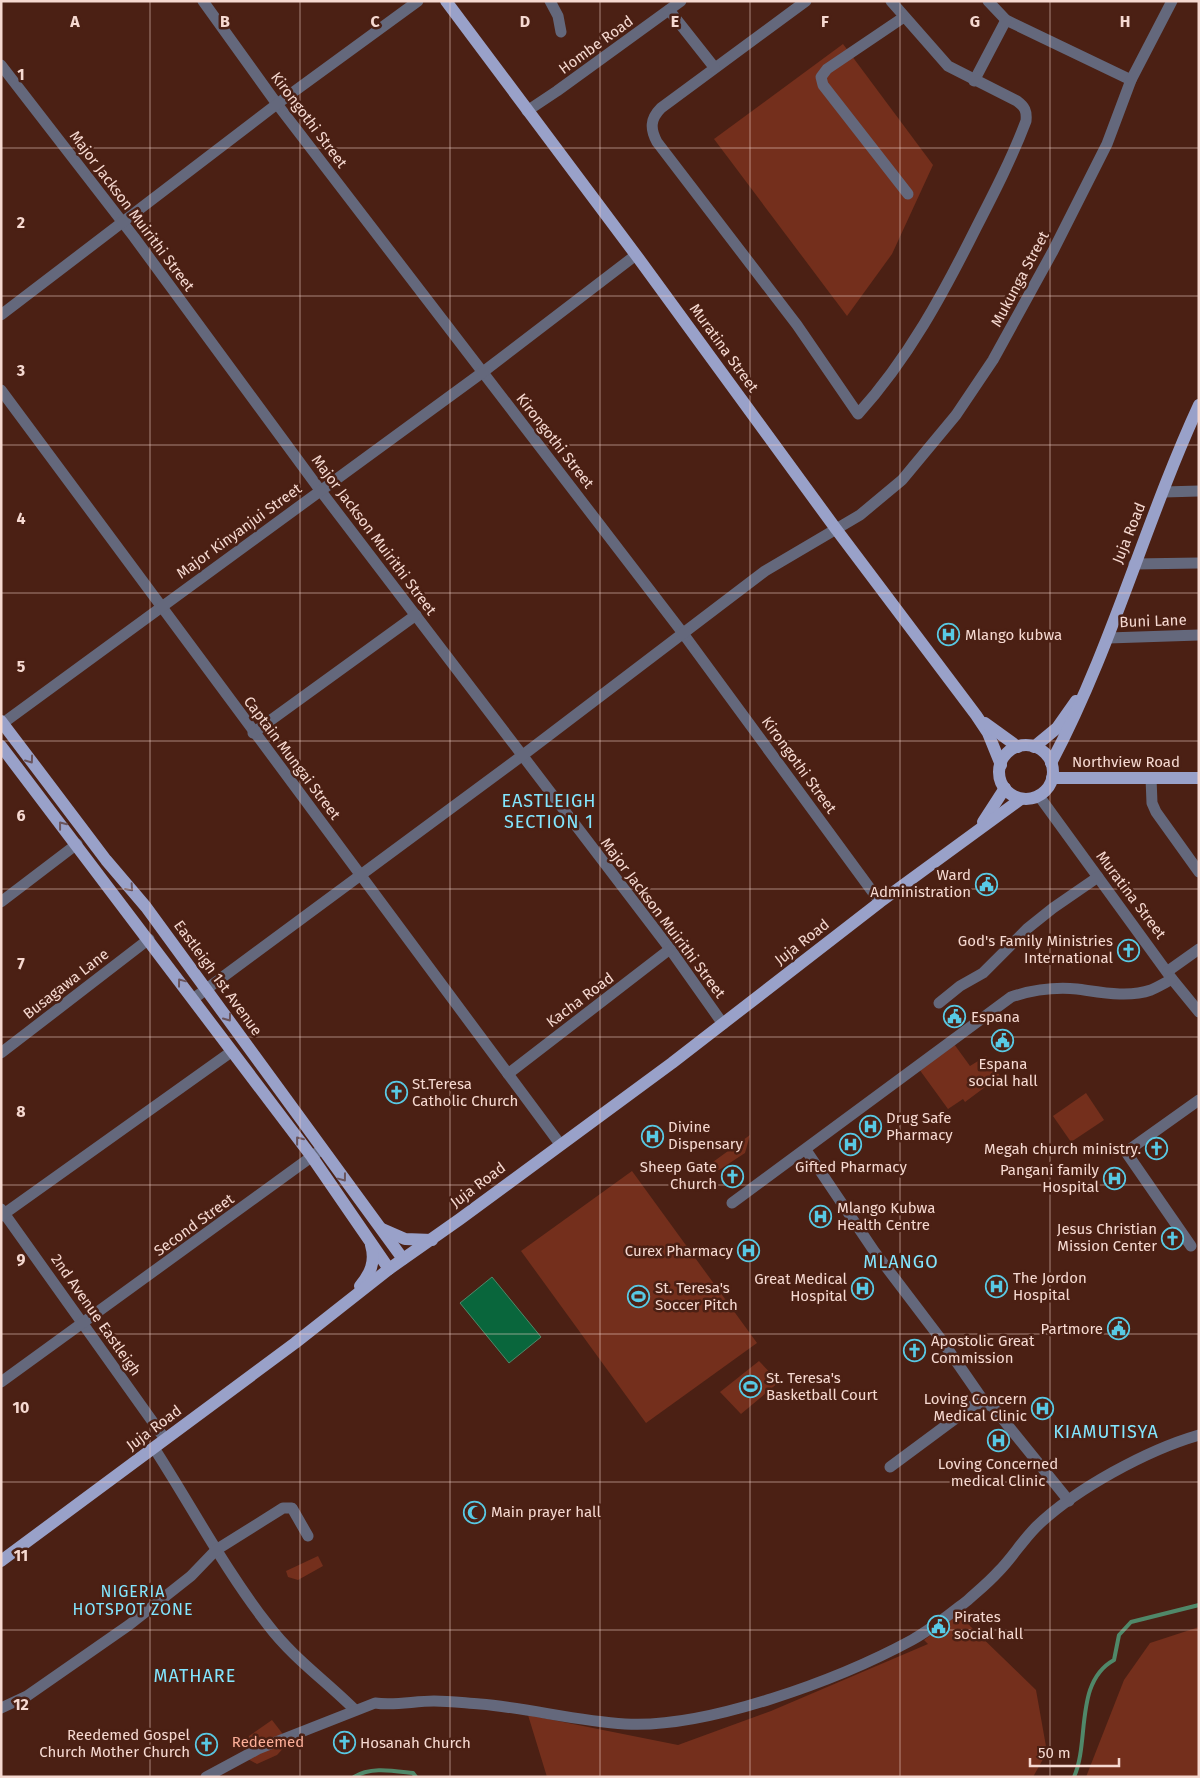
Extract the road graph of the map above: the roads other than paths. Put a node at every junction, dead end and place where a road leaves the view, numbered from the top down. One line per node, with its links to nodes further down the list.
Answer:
1 (203, 1): 18 (street, Kirongothi Street)
2 (418, 1): 18 (street)
3 (446, 1): 19 (main road, Muratina Street)
4 (681, 1): 10 (street, Hombe Road)
5 (806, 1): 15 (street)
6 (892, 1): 11 (street)
7 (988, 1): 12 (street)
8 (1172, 1): 17 (street, Mukunga Street)
9 (554, 3): 13 (street)
10 (669, 10): 15 (street); 19 (street, Hombe Road)
11 (904, 17): 16 (street); 20 (street)
12 (1006, 20): 16 (street); 17 (street)
13 (561, 32)
14 (1, 65): 21 (street, Major Jackson Muirithi Street)
15 (714, 67): 16 (street)
16 (974, 80)
17 (1131, 80): 31 (street, Mukunga Street)
18 (278, 104): 21 (street); 24 (street, Kirongothi Street)
19 (527, 111): 22 (main road, Muratina Street)
20 (908, 194)
21 (123, 222): 23 (street); 28 (street, Major Jackson Muirithi Street)
22 (636, 254): 24 (street, Major Kinyanjui Street); 31 (main road, Muratina Street)
23 (1, 315)
24 (483, 372): 28 (street, Major Kinyanjui Street); 36 (street, Kirongothi Street)
25 (1, 390): 34 (street, Captain Mungai Street)
26 (1199, 405): 27 (main road, Juja Road)
27 (1195, 420): 30 (main road, Juja Road)
28 (320, 490): 34 (street, Major Kinyanjui Street); 35 (street, Major Jackson Muirithi Street)
29 (1199, 491): 30 (street)
30 (1164, 492): 33 (main road, Juja Road)
31 (836, 529): 36 (street, Mukunga Street); 40 (main road, Muratina Street)
32 (1199, 563): 33 (street)
33 (1134, 564): 38 (main road, Juja Road)
34 (161, 608): 41 (street, Major Kinyanjui Street); 42 (street, Captain Mungai Street)
35 (416, 615): 42 (street); 46 (street, Major Jackson Muirithi Street)
36 (682, 632): 46 (street, Mukunga Street); 61 (street, Kirongothi Street)
37 (1199, 635): 38 (street, Buni Lane)
38 (1108, 638): 39 (main road, Juja Road)
39 (1093, 674): 44 (main road, Juja Road); 47 (main road, Juja Road)
40 (976, 714): 43 (main road, Muratina Street); 48 (main road, Muratina Street)
41 (2, 722): 66 (main road, Eastleigh 1st Avenue, one-way to 66)
42 (253, 733): 58 (street, Captain Mungai Street)
43 (1018, 747): 44 (main road); 48 (main road)
44 (1034, 747): 47 (main road)
45 (2, 750): 56 (main road, Eastleigh 1st Avenue, one-way to 45)
46 (523, 755): 58 (street, Mukunga Street); 63 (street, Major Jackson Muirithi Street)
47 (1051, 763): 49 (main road)
48 (1001, 765): 52 (main road)
49 (1052, 778): 50 (main road, Northview Road); 53 (main road)
50 (1152, 778): 51 (main road, Northview Road); 57 (street)
51 (1199, 778)
52 (1005, 788): 54 (main road); 55 (main road, Juja Road)
53 (1039, 796): 54 (main road); 59 (street, Muratina Street)
54 (1021, 799): 55 (main road, Juja Road)
55 (974, 833): 61 (main road, Juja Road)
56 (77, 844): 60 (street); 62 (main road, Eastleigh 1st Avenue)
57 (1199, 872)
58 (360, 874): 66 (street, Mukunga Street); 73 (street, Captain Mungai Street)
59 (1098, 877): 65 (street, Muratina Street); 68 (street)
60 (1, 902)
61 (880, 902): 70 (main road, Juja Road)
62 (149, 939): 67 (main road, Eastleigh 1st Avenue, one-way to 62); 72 (street, Busagawa Lane)
63 (670, 949): 70 (street, Major Jackson Muirithi Street); 73 (street, Kacha Road)
64 (1199, 949): 65 (street)
65 (1170, 975): 69 (street, Muratina Street); 76 (street)
66 (207, 989): 67 (street, Mukunga Street); 77 (main road, Eastleigh 1st Avenue, one-way to 77)
67 (193, 999): 71 (main road, Eastleigh 1st Avenue)
68 (939, 1003)
69 (1199, 1012)
70 (723, 1024): 75 (main road, Juja Road)
71 (231, 1052): 77 (main road, Eastleigh 1st Avenue, one-way to 71); 79 (street)
72 (1, 1053)
73 (508, 1074): 75 (street, Captain Mungai Street)
74 (1199, 1100): 83 (street)
75 (560, 1144): 82 (main road, Juja Road)
76 (806, 1150): 78 (street); 89 (street)
77 (317, 1153): 80 (main road, Eastleigh 1st Avenue, one-way to 80); 81 (main road, Eastleigh 1st Avenue); 87 (street, Second Street)
78 (732, 1203)
79 (2, 1213): 87 (street, 2nd Avenue Eastleigh)
80 (380, 1228): 82 (main road); 84 (main road, Eastleigh 1st Avenue)
81 (368, 1237): 85 (main road, Eastleigh 1st Avenue); 86 (main road)
82 (432, 1240): 84 (main road, Juja Road)
83 (1191, 1246)
84 (403, 1259): 85 (main road, Juja Road)
85 (389, 1269): 86 (main road, Juja Road)
86 (348, 1300): 91 (main road, Juja Road)
87 (84, 1323): 88 (street, Second Street); 91 (street, 2nd Avenue Eastleigh)
88 (1, 1382)
89 (985, 1403): 93 (street); 94 (street)
90 (1199, 1435): 94 (street)
91 (165, 1439): 92 (main road, Juja Road)
92 (154, 1448): 96 (street); 97 (main road, Juja Road)
93 (890, 1467)
94 (1070, 1501): 99 (street)
95 (308, 1536): 96 (street)
96 (216, 1550): 98 (street); 99 (street)
97 (1, 1561)
98 (1, 1708)
99 (355, 1710): 100 (street)
100 (206, 1777)

